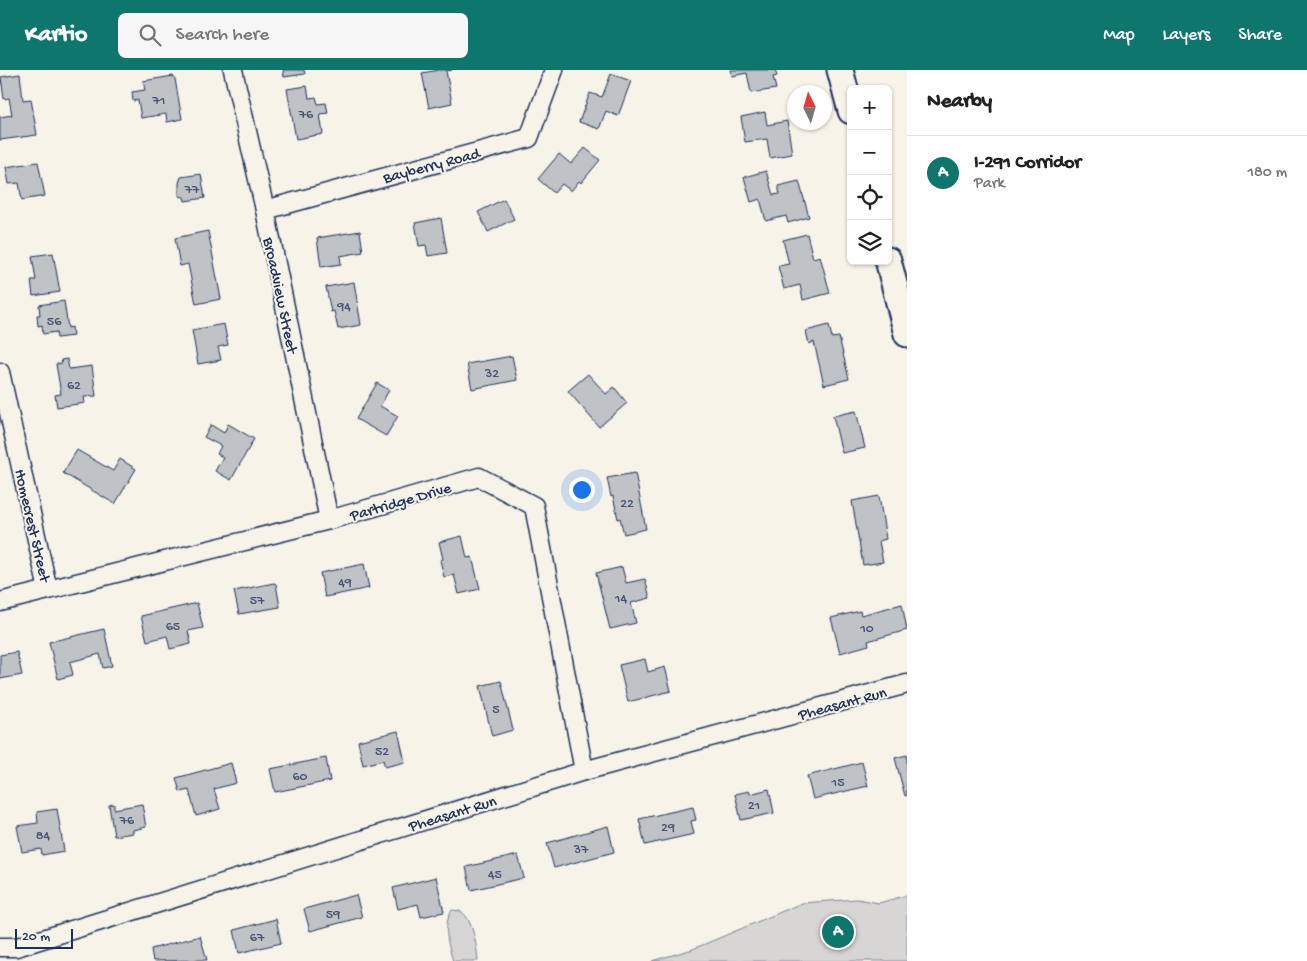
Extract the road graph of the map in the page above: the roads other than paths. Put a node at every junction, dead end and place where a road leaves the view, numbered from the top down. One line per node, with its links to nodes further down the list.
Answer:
1 (233, 70): 5 (street, Broadview Street)
2 (554, 70): 5 (street, Bayberry Road)
3 (845, 71): 4 (main road)
4 (847, 85)
5 (265, 210): 9 (street, Broadview Street)
6 (889, 265): 7 (main road)
7 (907, 334)
8 (0, 372): 10 (street, Homecrest Street)
9 (329, 520): 10 (street, Partridge Drive); 13 (street, Partridge Drive)
10 (48, 590): 11 (street, Partridge Drive)
11 (0, 602)
12 (907, 684): 13 (street, Pheasant Run)
13 (584, 771): 14 (street, Pheasant Run)
14 (0, 947)

